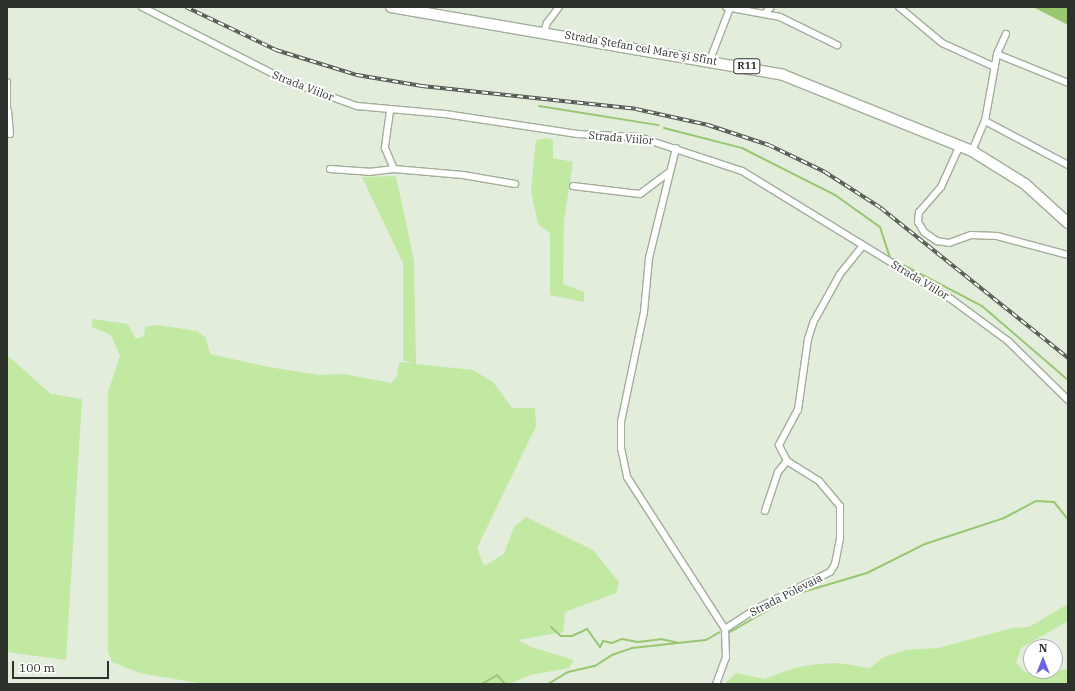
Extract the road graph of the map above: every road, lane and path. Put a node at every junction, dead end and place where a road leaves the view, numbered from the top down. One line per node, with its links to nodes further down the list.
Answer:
1 (142, 7): 17 (street, Strada Viilor)
2 (391, 7): 8 (main road, Strada Ştefan cel Mare şi Sfînt / R11)
3 (559, 7): 8 (street)
4 (772, 7): 7 (street)
5 (899, 7): 13 (street)
6 (728, 8): 7 (street); 12 (street)
7 (765, 13): 10 (street)
8 (544, 32): 12 (main road, Strada Ştefan cel Mare şi Sfînt / R11)
9 (1006, 34): 11 (street)
10 (837, 45)
11 (997, 54): 13 (street); 15 (street)
12 (710, 60): 20 (main road, Strada Ştefan cel Mare şi Sfînt / R11)
13 (995, 67): 18 (street)
14 (7, 82): 16 (street)
15 (1068, 83)
16 (8, 110): 19 (street)
17 (390, 111): 21 (street, Strada Viilor); 25 (street)
18 (985, 121): 22 (street); 23 (street)
19 (10, 134)
20 (960, 145): 22 (main road, Strada Ştefan cel Mare şi Sfînt / R11); 31 (street)
21 (676, 148): 26 (street); 30 (street, Strada Viilor)
22 (972, 151): 29 (main road, Strada Ştefan cel Mare şi Sfînt / R11)
23 (1068, 165)
24 (330, 169): 25 (street)
25 (394, 169): 27 (street)
26 (668, 173): 28 (street); 35 (street)
27 (515, 184)
28 (573, 186)
29 (1068, 223)
30 (862, 247): 32 (street, Strada Viilor); 33 (street)
31 (1068, 256)
32 (1068, 400)
33 (787, 461): 34 (street); 35 (street, Strada Polevaia)
34 (765, 511)
35 (725, 629): 36 (street)
36 (716, 684)

